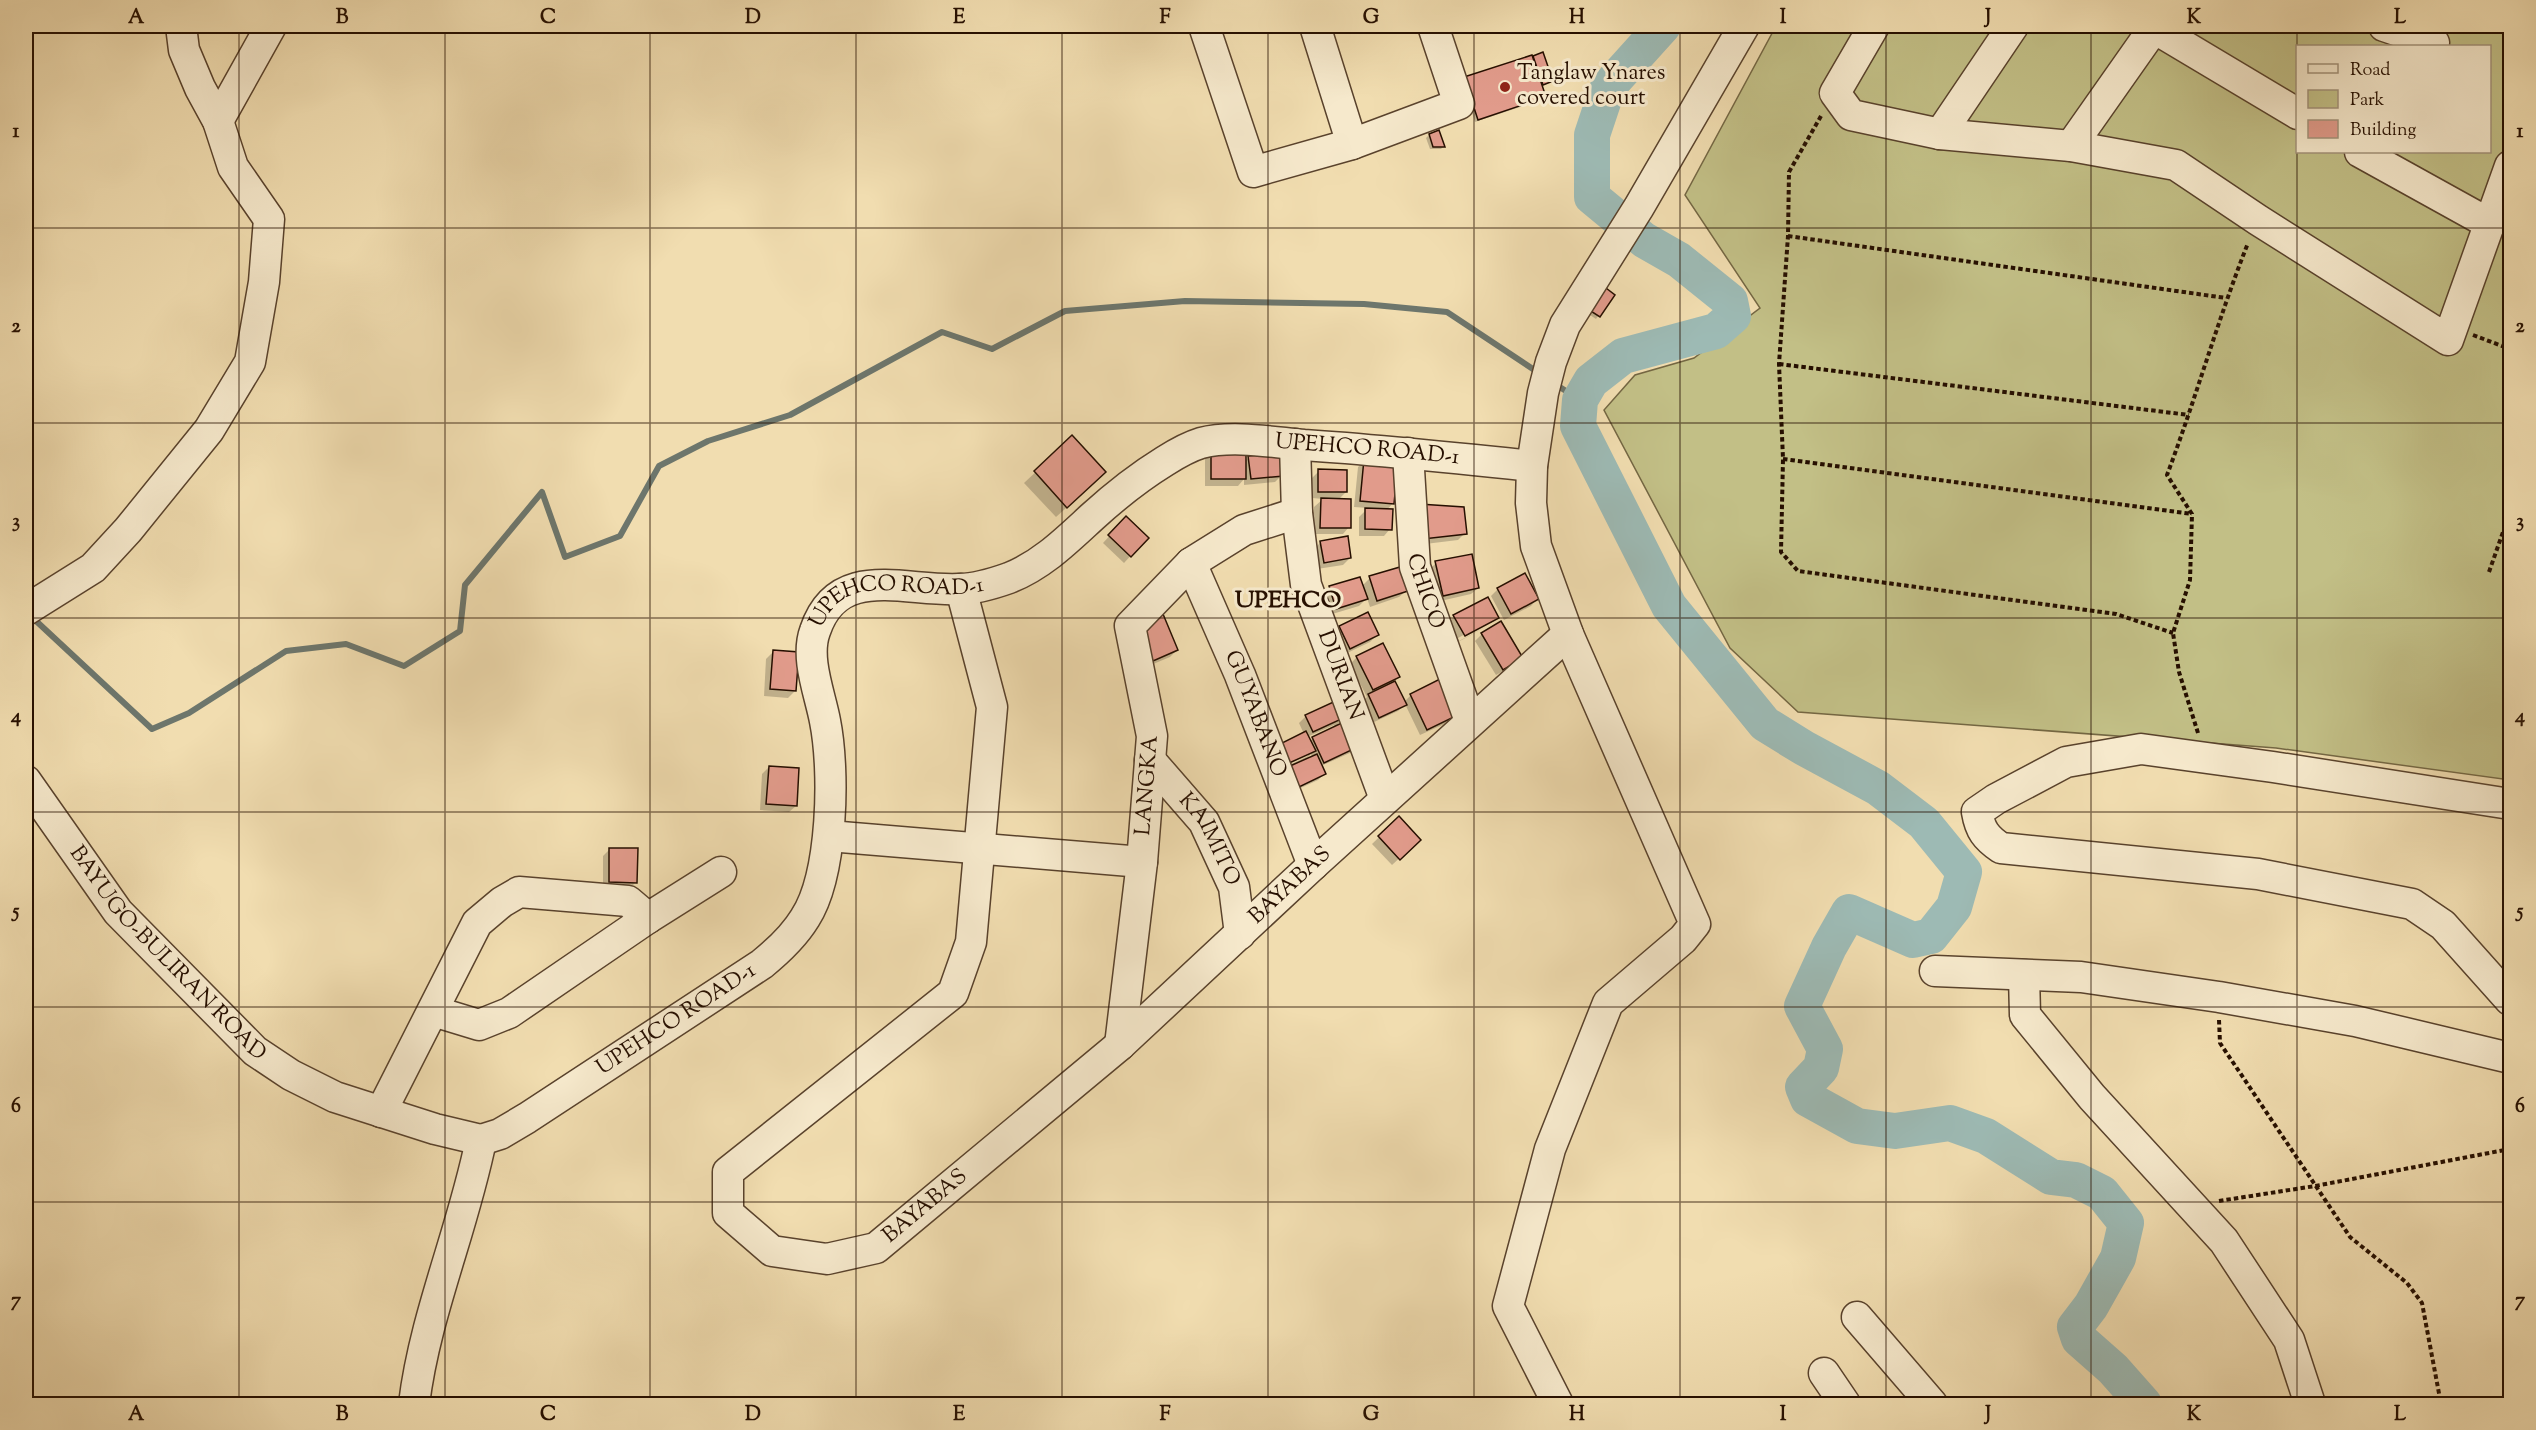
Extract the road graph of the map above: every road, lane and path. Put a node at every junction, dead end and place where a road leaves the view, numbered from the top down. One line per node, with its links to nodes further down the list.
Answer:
1 (182, 26): 13 (street)
2 (271, 26): 13 (street)
3 (1204, 26): 15 (street)
4 (1315, 26): 15 (street)
5 (1433, 26): 15 (street)
6 (1744, 26): 31 (street)
7 (1874, 26): 11 (street)
8 (2013, 26): 14 (street)
9 (2384, 26): 10 (street)
10 (2435, 38)
11 (1835, 93): 14 (street); 22 (path)
12 (2296, 113): 16 (street)
13 (218, 121): 38 (street)
14 (1941, 134): 16 (street)
15 (1352, 144)
16 (2071, 146): 20 (street)
17 (2364, 153): 18 (street)
18 (2396, 161): 21 (street)
19 (2511, 166): 21 (street)
20 (2258, 220): 23 (path); 24 (street)
21 (2490, 224): 24 (street)
22 (1788, 236): 23 (path); 26 (path)
23 (2226, 298): 27 (path)
24 (2453, 328): 25 (path)
25 (2511, 349)
26 (1779, 364): 27 (path); 30 (path)
27 (2189, 416): 34 (path)
28 (1295, 444): 29 (street, UPEHCO ROAD-1); 33 (street, DURIAN); 37 (street, UPEHCO ROAD-1)
29 (1408, 453): 31 (street, UPEHCO ROAD-1); 41 (street, CHICO)
30 (1783, 459): 34 (path); 39 (path)
31 (1532, 466): 40 (street)
32 (2511, 512): 36 (path)
33 (1296, 513): 35 (street, LANGKA); 45 (street, DURIAN)
34 (2192, 514): 39 (path)
35 (1191, 563): 43 (street, LANGKA); 50 (street, GUYABANO)
36 (2489, 573)
37 (961, 589): 47 (street, UPEHCO ROAD-1); 48 (street, BAYABAS)
38 (26, 610)
39 (2173, 633): 42 (path)
40 (1568, 634): 41 (street, BAYABAS); 69 (street)
41 (1470, 721): 45 (street, BAYABAS)
42 (2206, 758): 46 (street); 57 (street)
43 (1150, 760): 49 (street, LANGKA); 53 (street, KAIMITO)
44 (26, 781): 61 (street, BAYUGO-BULIRAN ROAD)
45 (1385, 799): 50 (street, BAYABAS)
46 (2511, 804)
47 (829, 836): 48 (street); 62 (street, UPEHCO ROAD-1)
48 (979, 848): 49 (street); 59 (street, BAYABAS)
49 (1142, 862): 59 (street, LANGKA)
50 (1313, 865): 53 (street, BAYABAS)
51 (721, 872): 52 (street)
52 (648, 918): 58 (street); 58 (street)
53 (1240, 934): 59 (street, BAYABAS)
54 (1935, 971): 55 (street)
55 (2024, 975): 56 (street); 65 (street)
56 (2219, 998): 60 (street); 64 (path)
57 (2511, 1000)
58 (432, 1011): 61 (street)
59 (1120, 1045)
60 (2511, 1058)
61 (381, 1112): 62 (street)
62 (481, 1140): 68 (street)
63 (2511, 1149): 64 (path)
64 (2315, 1186): 65 (path); 73 (path)
65 (2191, 1205): 72 (street)
66 (1857, 1317): 71 (street)
67 (1824, 1373): 70 (street)
68 (414, 1404)
69 (1558, 1404)
70 (1845, 1404)
71 (1932, 1404)
72 (2310, 1404)
73 (2441, 1404)

